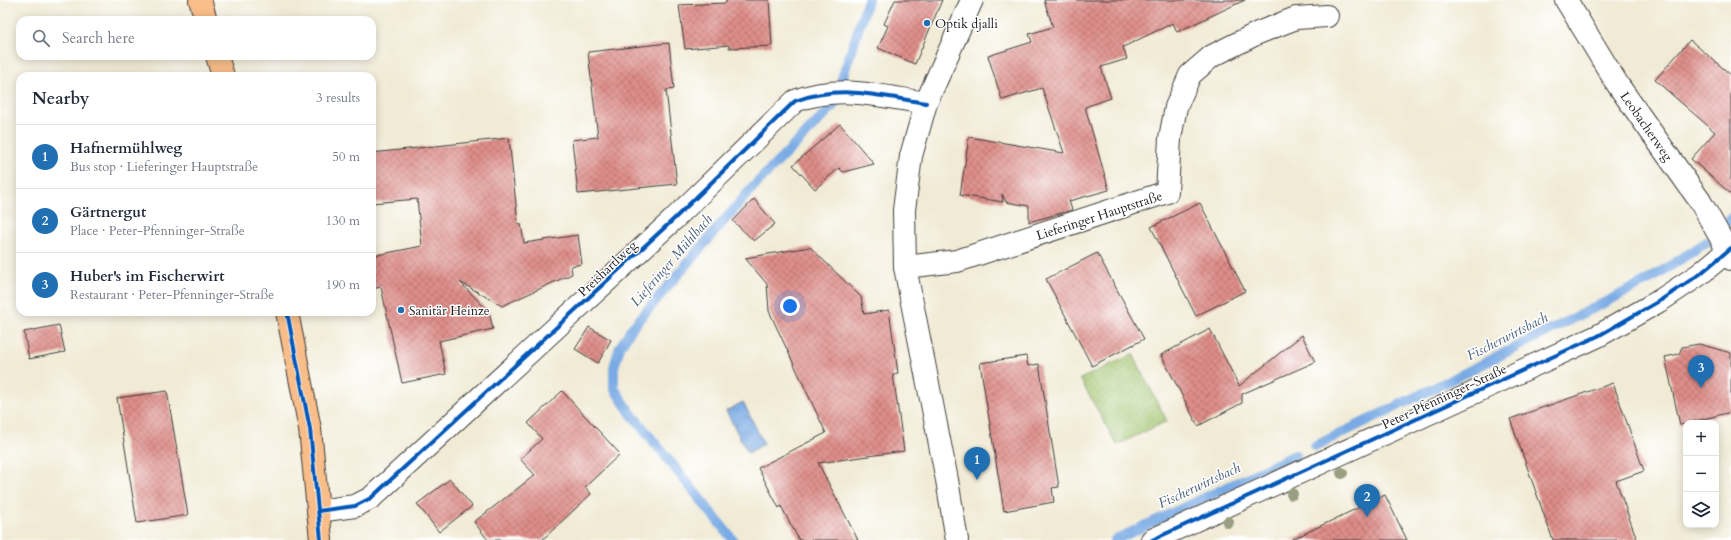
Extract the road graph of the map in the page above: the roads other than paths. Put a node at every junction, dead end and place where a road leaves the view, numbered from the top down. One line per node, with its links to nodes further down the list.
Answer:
1 (200, 0): 4 (main road)
2 (972, 0): 8 (street)
3 (1566, 0): 9 (street, Leobacherweg)
4 (205, 16)
5 (1327, 16): 10 (street, Lieferinger Hauptstraße)
6 (218, 60): 7 (main road)
7 (221, 72)
8 (926, 103): 10 (street); 12 (street, Preishartlweg)
9 (1730, 253): 15 (street, Peter-Pfenninger-Straße)
10 (905, 267): 14 (street)
11 (288, 316): 12 (main road)
12 (318, 512): 13 (main road)
13 (321, 540)
14 (957, 540)
15 (1152, 540)

